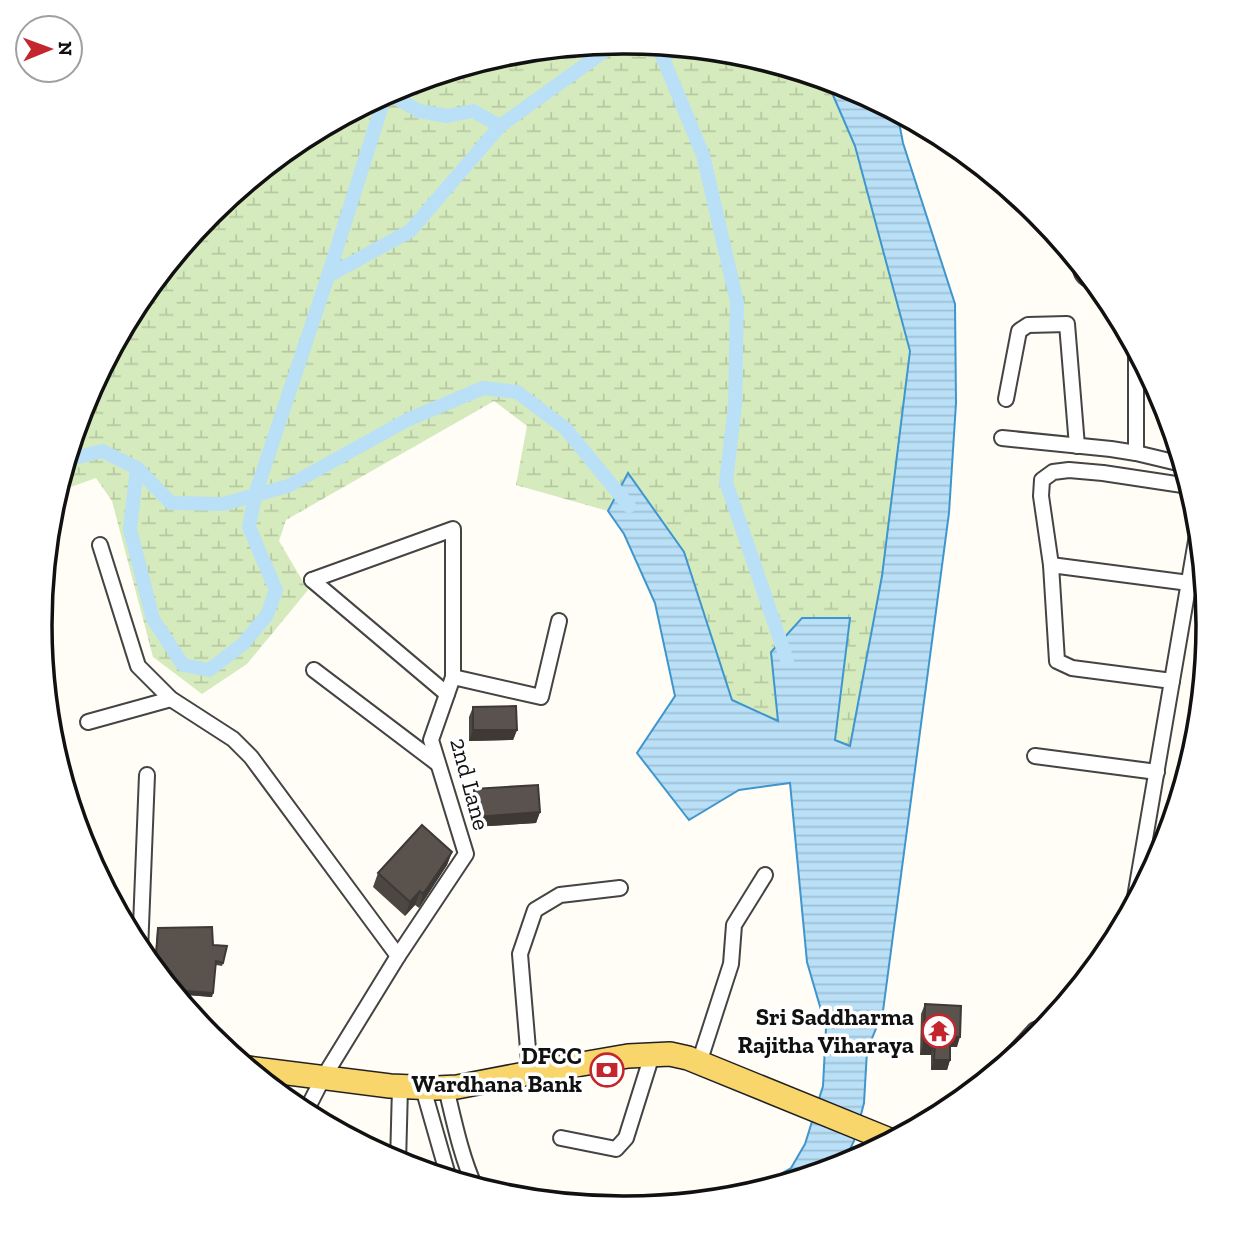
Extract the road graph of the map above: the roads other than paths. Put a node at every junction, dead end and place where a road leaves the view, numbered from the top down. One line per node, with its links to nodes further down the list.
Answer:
1 (1136, 370): 5 (street)
2 (1006, 399): 4 (street)
3 (1002, 438): 4 (street)
4 (1077, 446): 5 (street)
5 (1136, 453): 6 (street)
6 (1171, 461)
7 (1178, 484): 10 (street)
8 (100, 545): 17 (street)
9 (1192, 564): 11 (street)
10 (1051, 565): 11 (street); 15 (street)
11 (1189, 583): 15 (street)
12 (559, 621): 14 (street)
13 (314, 670): 20 (street)
14 (453, 677): 16 (street, 2nd Lane); 16 (street, 2nd Lane)
15 (1172, 681): 21 (street)
16 (447, 694): 20 (street, 2nd Lane)
17 (171, 699): 18 (street); 27 (street)
18 (88, 722)
19 (1035, 756): 21 (street)
20 (439, 764): 27 (street, 2nd Lane)
21 (1157, 772): 23 (street)
22 (148, 775): 26 (street)
23 (1139, 873)
24 (765, 875): 29 (street)
25 (620, 888): 31 (street)
26 (141, 930)
27 (398, 956): 32 (street, 2nd Lane)
28 (652, 1055): 29 (main road); 31 (main road); 38 (street)
29 (699, 1063): 37 (main road)
30 (267, 1070): 32 (main road)
31 (530, 1073): 34 (main road)
32 (323, 1078): 33 (main road); 36 (street, 2nd Lane)
33 (400, 1087): 35 (main road); 39 (street)
34 (446, 1087): 35 (main road); 41 (street)
35 (423, 1088): 40 (street)
36 (310, 1103)
37 (880, 1136)
38 (561, 1138)
39 (398, 1150)
40 (446, 1168)
41 (471, 1176)

